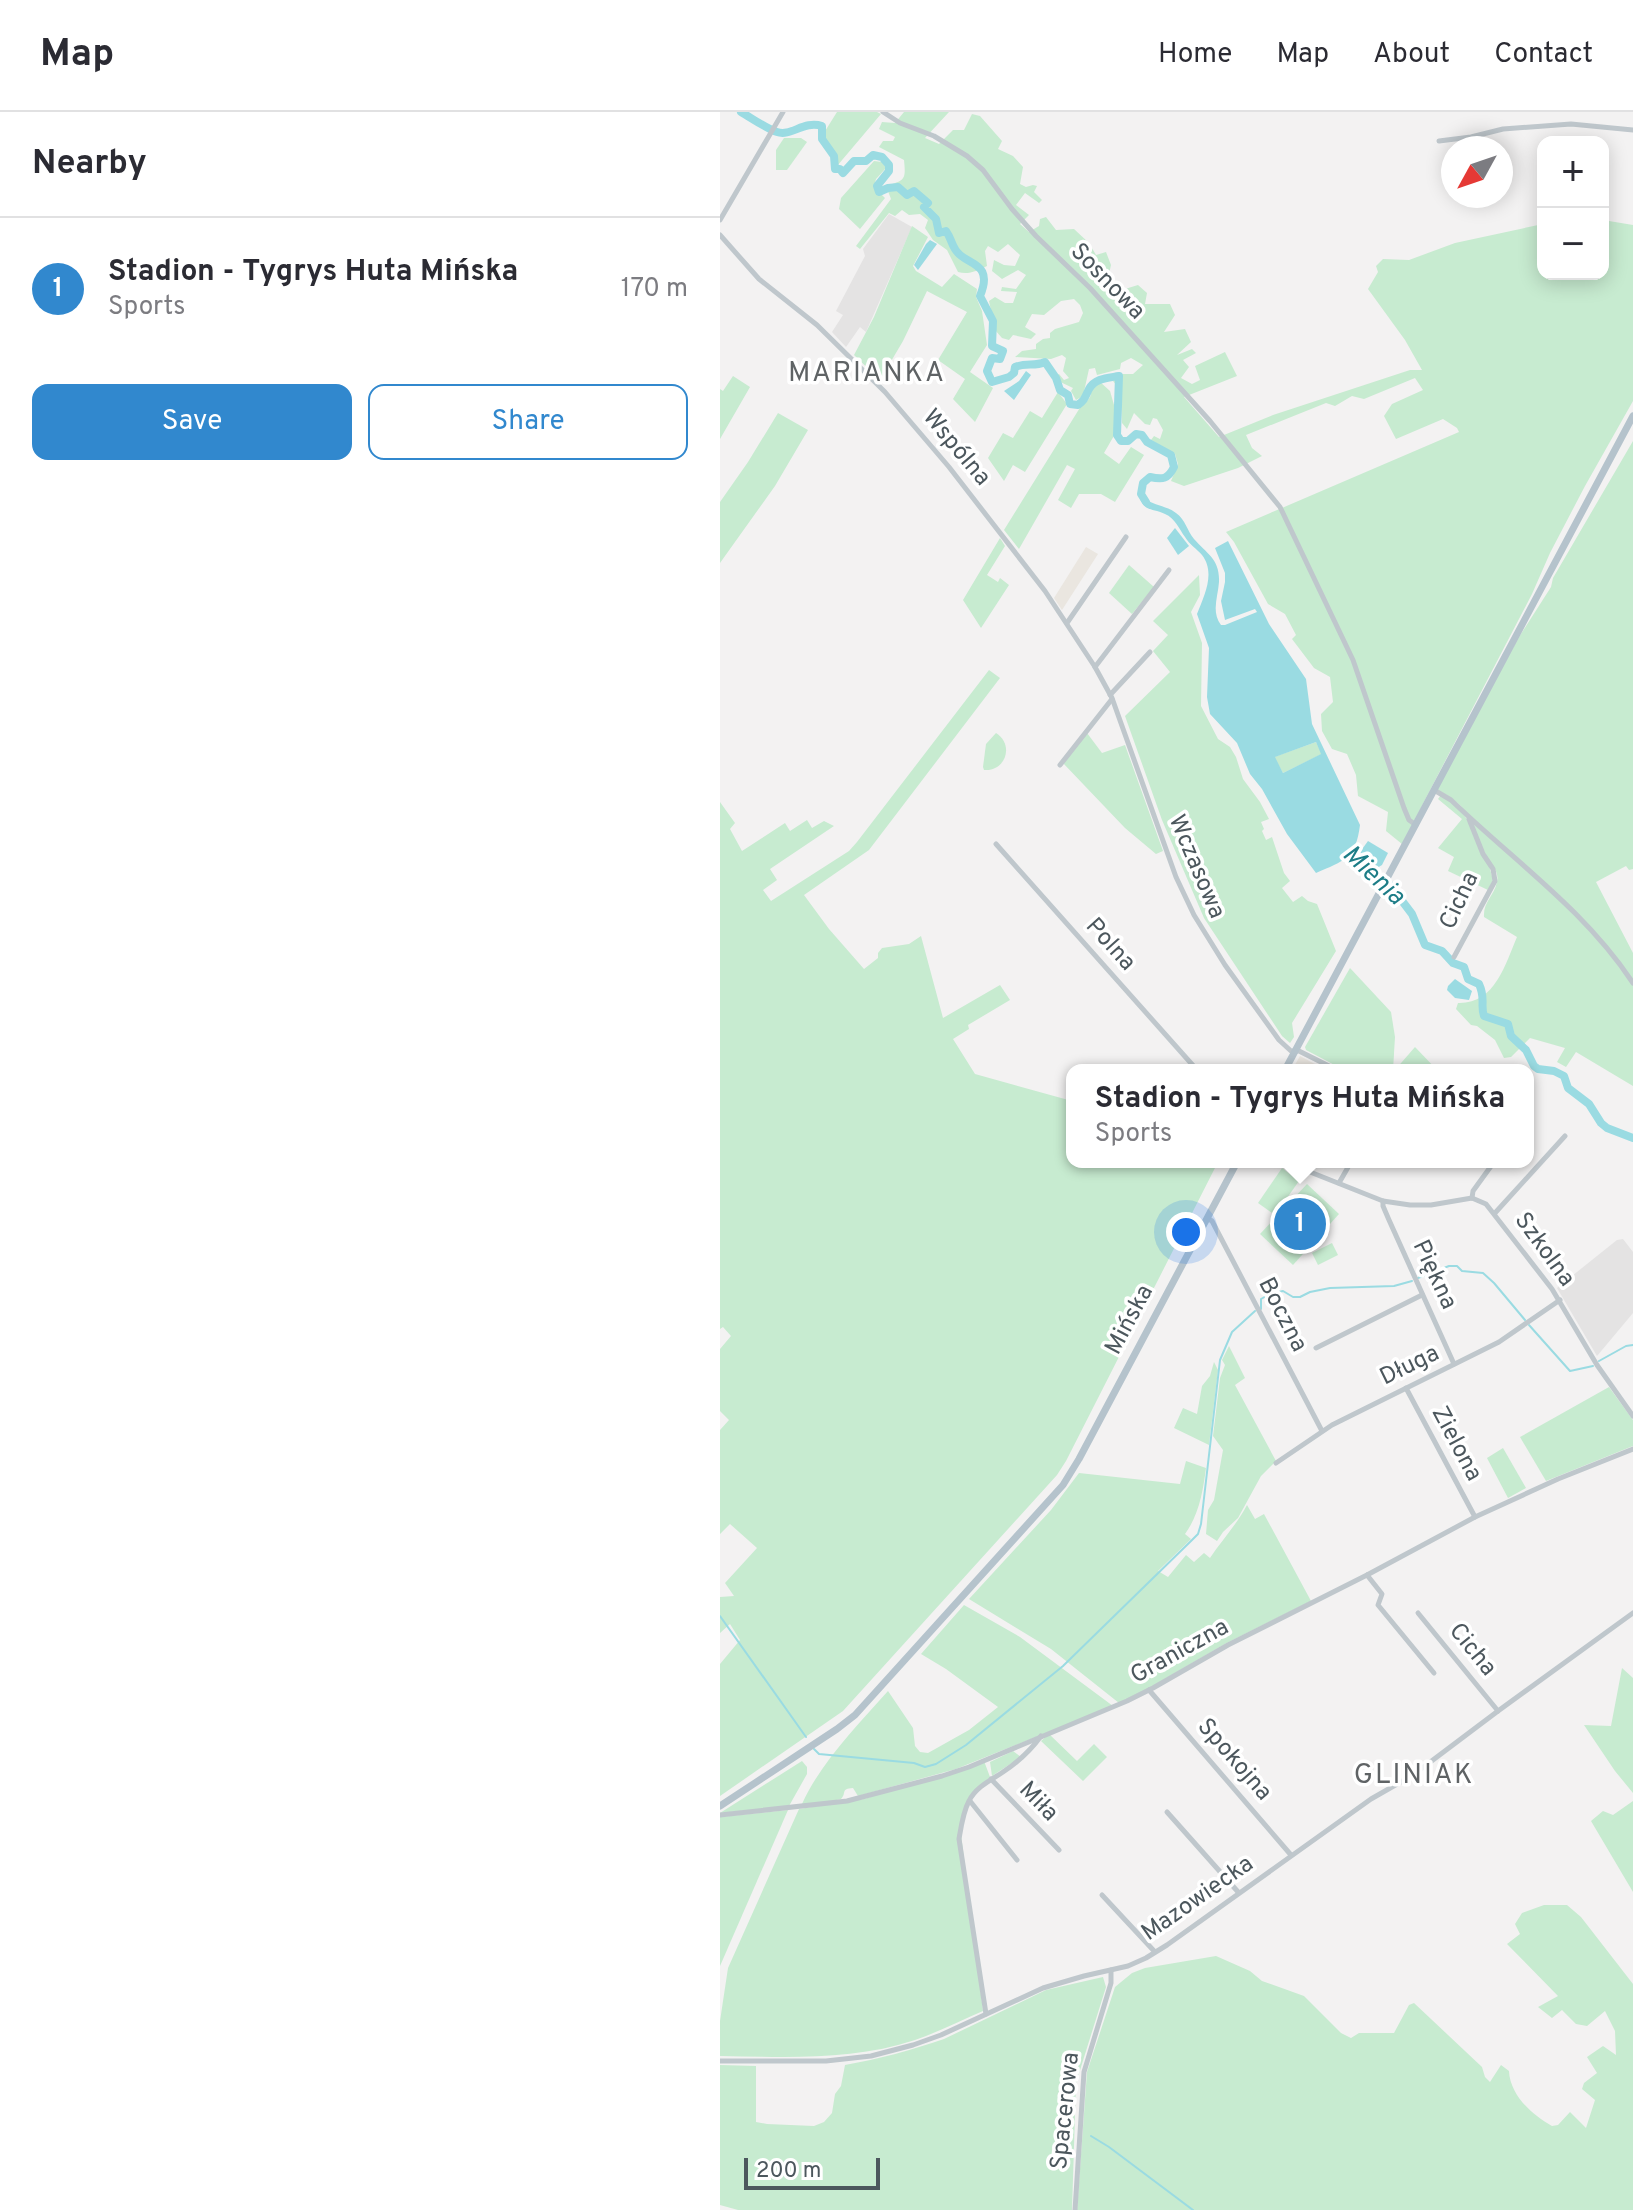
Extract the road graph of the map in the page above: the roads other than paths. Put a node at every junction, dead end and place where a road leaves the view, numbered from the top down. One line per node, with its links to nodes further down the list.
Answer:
1 (783, 112): 5 (street)
2 (883, 112): 18 (street, Sosnowa)
3 (1633, 130): 4 (street)
4 (1439, 141)
5 (720, 220)
6 (720, 235): 10 (street, Wspólna)
7 (1633, 416): 16 (main road)
8 (1126, 537): 10 (street)
9 (1169, 570): 12 (street)
10 (1067, 623): 12 (street, Wspólna)
11 (1150, 652): 13 (street)
12 (1095, 667): 13 (street, Wspólna)
13 (1111, 697): 14 (street, Wspólna); 15 (street)
14 (1121, 719): 22 (street, Wczasowa)
15 (1060, 765)
16 (1434, 790): 17 (street); 18 (main road)
17 (1469, 817): 20 (street, Cicha); 21 (street)
18 (1416, 825): 22 (main road)
19 (996, 844): 23 (street, Polna)
20 (1454, 957)
21 (1633, 983)
22 (1295, 1051): 24 (main road); 25 (street)
23 (1192, 1064)
24 (1288, 1064)
25 (1325, 1064)
26 (1565, 1136): 34 (street)
27 (1234, 1168): 35 (main road, Mińska)
28 (1300, 1168): 31 (street)
29 (1348, 1168): 31 (street)
30 (1490, 1168): 32 (street)
31 (1339, 1183): 33 (street)
32 (1472, 1198): 33 (street); 34 (street, Szkolna)
33 (1383, 1201): 36 (street, Piękna)
34 (1495, 1213): 37 (street, Szkolna)
35 (1207, 1218): 42 (street, Boczna); 55 (main road, Mińska)
36 (1422, 1295): 38 (street); 39 (street, Piękna)
37 (1560, 1300): 39 (street, Długa); 41 (street, Szkolna)
38 (1316, 1348)
39 (1454, 1364): 40 (street, Długa)
40 (1406, 1388): 42 (street, Długa); 45 (street, Zielona)
41 (1633, 1416)
42 (1322, 1431): 44 (street, Długa)
43 (1633, 1449): 45 (street, Graniczna)
44 (1276, 1463)
45 (1475, 1517): 46 (street, Graniczna)
46 (1367, 1575): 49 (street); 50 (street, Graniczna)
47 (1418, 1613): 51 (street, Cicha)
48 (1633, 1613): 51 (street, Mazowiecka)
49 (1434, 1673)
50 (1149, 1690): 52 (street, Graniczna); 59 (street, Spokojna)
51 (1498, 1711): 59 (street, Mazowiecka)
52 (1041, 1735): 53 (street); 57 (street, Graniczna)
53 (991, 1779): 54 (street); 58 (street, Miła)
54 (969, 1800): 60 (street); 65 (street)
55 (720, 1806)
56 (1167, 1812): 61 (street)
57 (720, 1815)
58 (1059, 1850)
59 (1291, 1855): 61 (street, Mazowiecka)
60 (1017, 1860)
61 (1239, 1893): 63 (street, Mazowiecka)
62 (1102, 1895): 63 (street)
63 (1155, 1952): 64 (street, Mazowiecka)
64 (1111, 1970): 65 (street, Mazowiecka); 67 (street, Spacerowa)
65 (986, 2014): 66 (street, Mazowiecka)
66 (720, 2061)
67 (1075, 2210)

